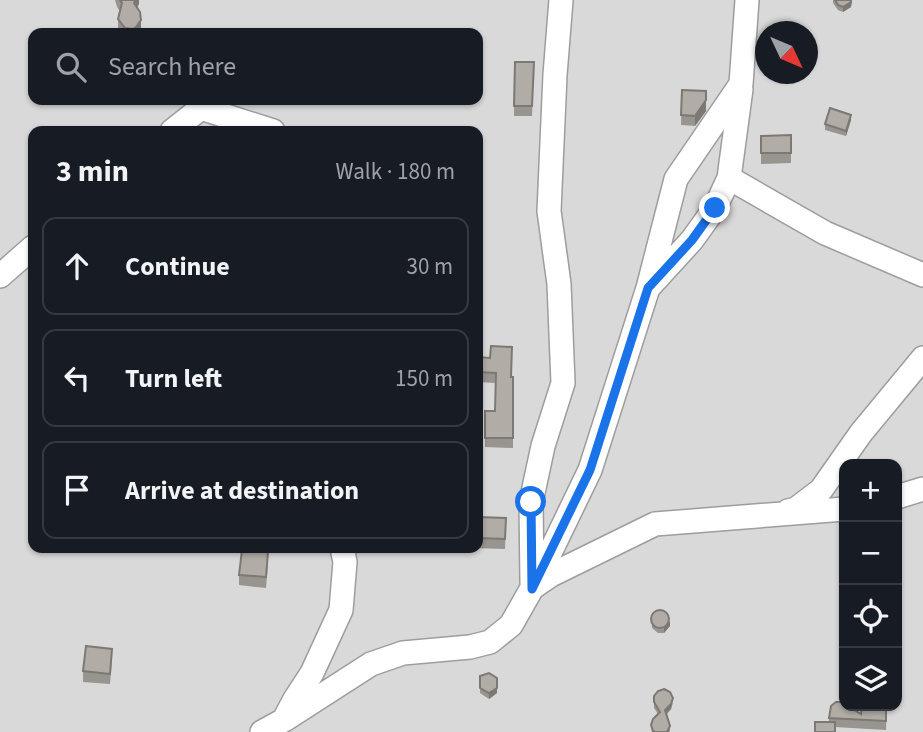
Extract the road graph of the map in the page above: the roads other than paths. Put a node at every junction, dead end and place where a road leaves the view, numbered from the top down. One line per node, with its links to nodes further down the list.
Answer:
1 (561, 0): 17 (street)
2 (747, 0): 3 (street)
3 (741, 84): 6 (street); 10 (street)
4 (178, 126): 5 (street)
5 (257, 126)
6 (729, 178): 8 (street); 10 (street)
7 (28, 251): 9 (street)
8 (923, 275)
9 (0, 276)
10 (648, 288): 17 (street)
11 (923, 358): 15 (street)
12 (923, 489): 13 (street)
13 (902, 495)
14 (839, 509): 15 (street)
15 (755, 517): 17 (street)
16 (343, 553): 18 (street)
17 (532, 589): 18 (street)
18 (284, 720): 19 (street)
19 (262, 732)

